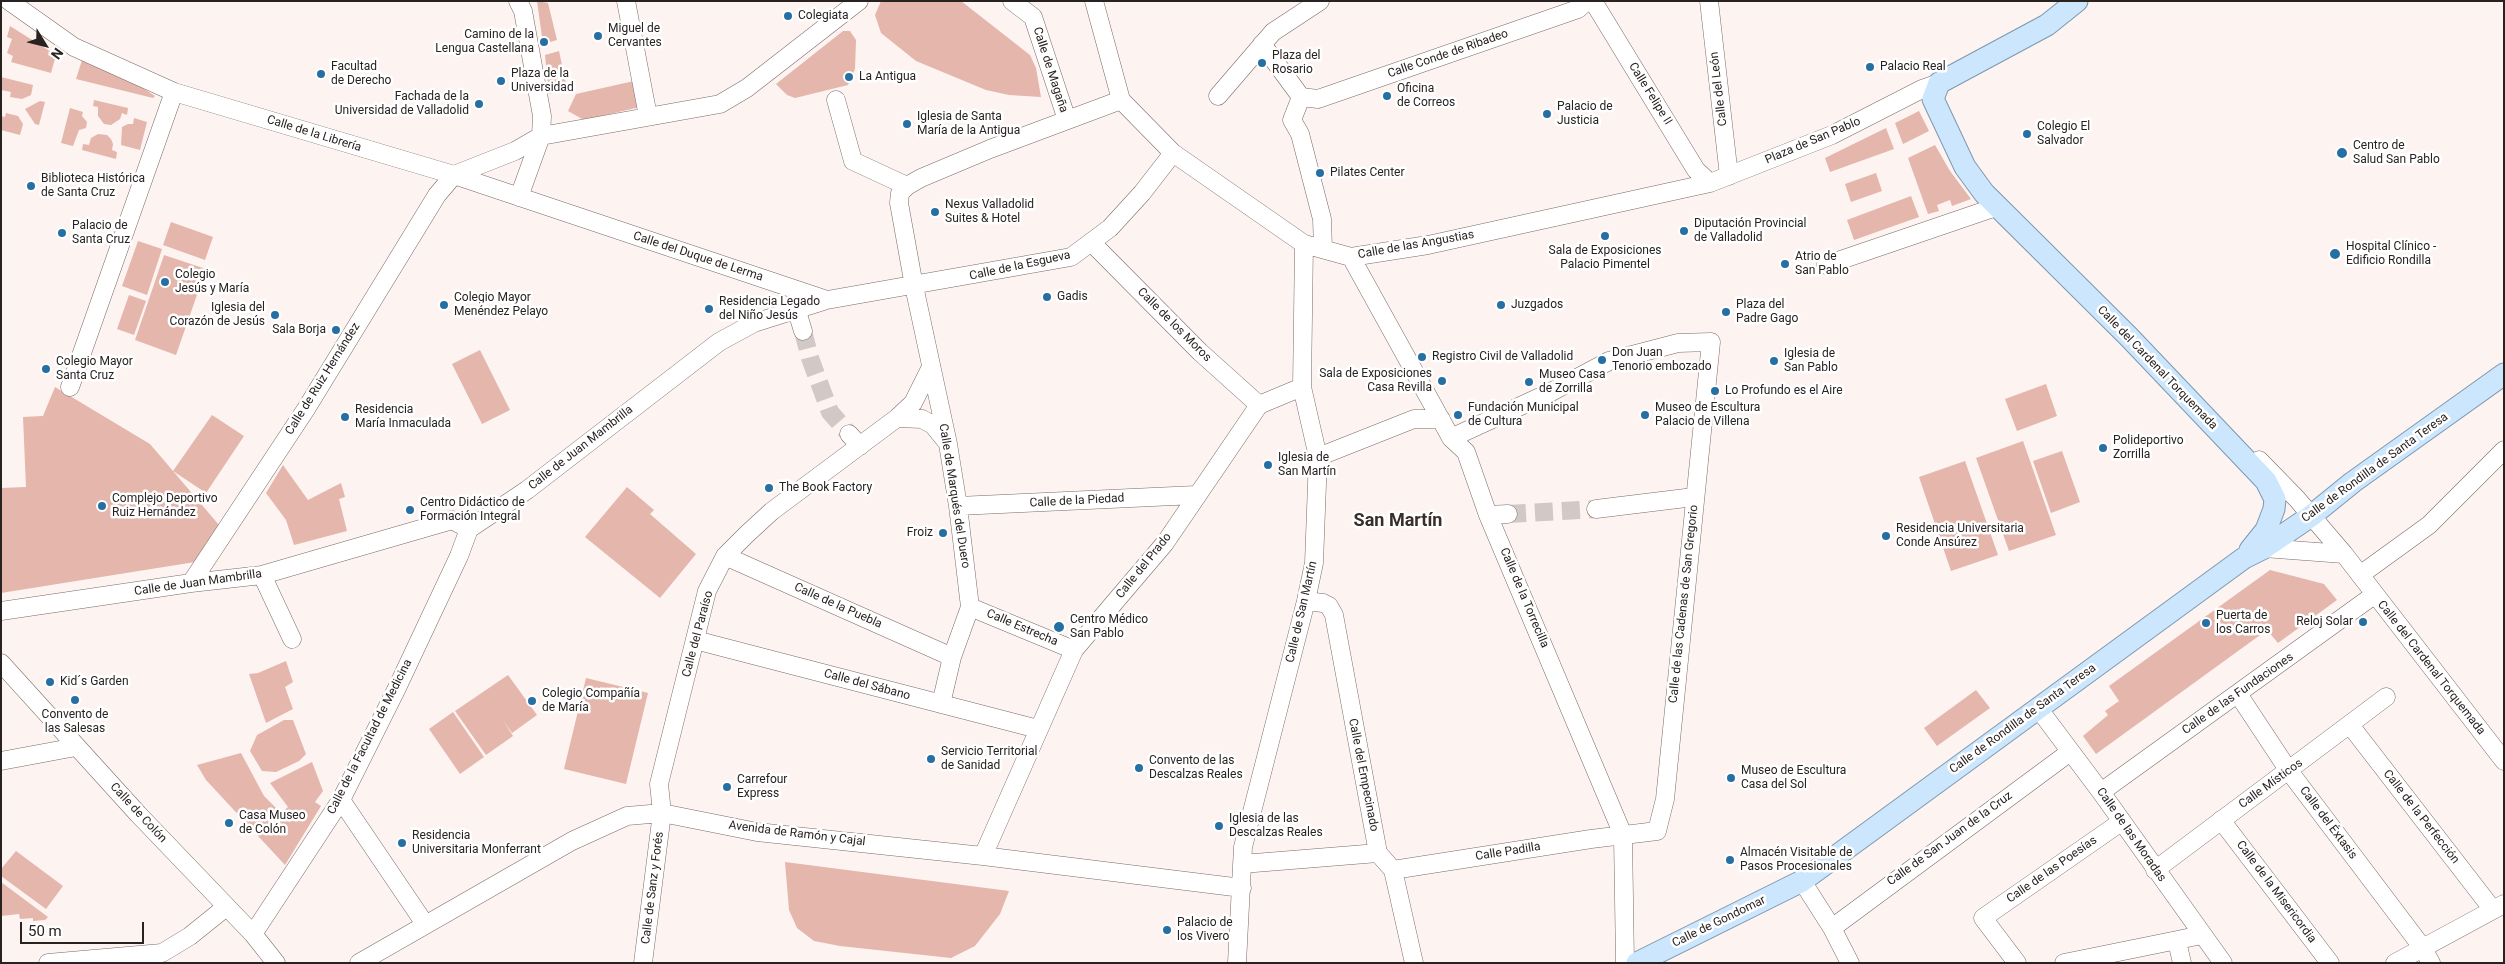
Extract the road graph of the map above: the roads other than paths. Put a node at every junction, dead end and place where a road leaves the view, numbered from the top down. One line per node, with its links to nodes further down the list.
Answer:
1 (9, 1): 13 (street, Calle de la Librería)
2 (518, 1): 21 (street)
3 (626, 1): 19 (street)
4 (859, 1): 19 (street)
5 (1012, 1): 20 (street, Calle de Magaña)
6 (1094, 1): 18 (street, Calle de las Angustias)
7 (1587, 1): 16 (street, Calle Conde de Ribadeo)
8 (1593, 1): 26 (street, Calle Felipe II)
9 (1709, 1): 25 (street, Calle del León)
10 (2077, 1): 14 (main road, Plaza de San Pablo)
11 (1310, 4): 12 (street)
12 (1262, 44): 15 (street); 16 (street)
13 (174, 92): 24 (street, Calle de la Librería); 42 (street)
14 (1928, 92): 25 (street, Plaza de San Pablo); 30 (main road)
15 (1218, 96)
16 (1304, 98): 33 (street)
17 (836, 100): 28 (street)
18 (1121, 100): 20 (street); 22 (street, Calle de las Angustias)
19 (648, 114): 21 (street)
20 (1066, 120): 28 (street)
21 (541, 136): 23 (street); 29 (street)
22 (1173, 153): 31 (street, Calle de la Esgueva); 32 (street, Calle de las Angustias)
23 (492, 160): 24 (street); 27 (street)
24 (454, 175): 27 (street); 66 (street, Calle de Ruiz Hernández)
25 (1729, 176): 26 (street, Plaza de San Pablo)
26 (1710, 183): 34 (street, Calle de las Angustias)
27 (484, 185): 29 (street)
28 (907, 186): 36 (street, Calle de Marqués del Duero)
29 (520, 197): 37 (street, Calle del Duque de Lerma)
30 (2007, 213): 35 (street); 51 (main road, Calle del Cardenal Torquemada); 58 (street, Calle del Cardenal Torquemada)
31 (1092, 243): 36 (street, Calle de la Esgueva); 44 (street, Calle de los Moros)
32 (1304, 244): 33 (street, Calle de las Angustias); 43 (street, Calle de San Martín)
33 (1323, 249): 34 (street, Calle de las Angustias)
34 (1351, 257): 46 (street, Calle de la Torrecilla)
35 (1826, 265)
36 (914, 286): 37 (street, Calle de Juan Mambrilla); 40 (street, Calle de Marqués del Duero)
37 (827, 300): 38 (street, Calle de Juan Mambrilla)
38 (796, 308): 39 (street); 59 (street, Calle de Juan Mambrilla)
39 (803, 331)
40 (931, 367): 45 (street, Calle del Paraíso); 48 (street, Calle de Marqués del Duero)
41 (2504, 374): 58 (main road, Calle de Rondilla de Santa Teresa)
42 (70, 387)
43 (1302, 387): 44 (street); 50 (street, Calle de San Martín)
44 (1259, 405): 52 (street, Calle del Prado)
45 (897, 418): 48 (street); 62 (street, Calle del Paraíso)
46 (1441, 419): 47 (street, Calle de la Torrecilla); 50 (street)
47 (1451, 438): 53 (street, Calle de las Cadenas de San Gregorio); 57 (street, Calle de la Torrecilla)
48 (948, 444): 54 (street, Calle de Marqués del Duero)
49 (2504, 450): 65 (street)
50 (1318, 458): 68 (street, Calle de San Martín)
51 (2266, 481): 58 (street, Calle del Cardenal Torquemada); 63 (main road, Calle de Rondilla de Santa Teresa)
52 (1196, 495): 54 (street, Calle de la Piedad); 73 (street, Calle del Prado)
53 (1694, 497): 55 (street); 92 (street, Calle de las Cadenas de San Gregorio)
54 (958, 506): 69 (street, Calle de Marqués del Duero)
55 (1596, 509)
56 (1508, 514): 57 (street)
57 (1488, 515): 92 (street, Calle de la Torrecilla)
58 (2311, 516): 60 (main road, Calle de Rondilla de Santa Teresa); 61 (street, Calle del Cardenal Torquemada)
59 (469, 529): 64 (street, Calle de Juan Mambrilla); 88 (street, Calle de la Facultad de Medicina)
60 (2264, 548): 61 (street); 63 (main road, Calle de Rondilla de Santa Teresa)
61 (2344, 554): 65 (street, Calle del Cardenal Torquemada)
62 (725, 556): 72 (street, Calle del Paraíso); 74 (street, Calle de la Puebla)
63 (2244, 558): 79 (main road, Calle de Rondilla de Santa Teresa)
64 (262, 575): 66 (street, Calle de Juan Mambrilla); 71 (street)
65 (2360, 575): 67 (street, Calle del Cardenal Torquemada)
66 (191, 583): 70 (street, Calle de Juan Mambrilla)
67 (2374, 595): 76 (street, Calle de las Fundaciones); 85 (street, Calle del Cardenal Torquemada)
68 (1306, 601): 93 (street, Calle del Empecinado); 95 (street, Calle de San Martín)
69 (970, 606): 73 (street, Calle Estrecha); 74 (street, Calle de Marqués del Duero)
70 (1, 612)
71 (292, 639)
72 (695, 640): 78 (street, Calle del Sábano); 89 (street, Calle del Paraíso)
73 (1074, 650): 81 (street, Calle del Prado)
74 (952, 657): 78 (street, Calle de Marqués del Duero)
75 (1, 663): 82 (street, Calle de Colón)
76 (2238, 694): 86 (street, Calle del Éxtasis); 87 (street, Calle de las Fundaciones)
77 (2386, 697): 80 (street, Calle Místicos)
78 (941, 704): 81 (street, Calle del Sábano)
79 (2038, 708): 83 (street, Calle de las Moradas); 98 (main road, Calle de Rondilla de Santa Teresa)
80 (2350, 725): 86 (street, Calle Místicos); 101 (street, Calle de la Perfección)
81 (1038, 729): 94 (street, Calle del Prado)
82 (76, 747): 84 (street); 100 (street, Calle de Colón)
83 (2070, 752): 87 (street, Calle de las Moradas); 103 (street, Calle de San Juan de la Cruz)
84 (1, 761)
85 (2504, 761)
86 (2288, 771): 90 (street, Calle Místicos); 107 (street, Calle del Éxtasis)
87 (2101, 792): 91 (street, Calle de las Moradas)
88 (341, 800): 102 (street); 104 (street, Calle de la Facultad de Medicina)
89 (662, 812): 94 (street, Avenida de Ramón y Cajal); 102 (street, Avenida de Ramón y Cajal); 111 (street, Calle de Sanz y Forés)
90 (2221, 820): 97 (street, Calle Místicos); 121 (street, Calle de la Misericordia)
91 (2121, 822): 97 (street, Calle de las Moradas); 117 (street, Calle de las Poesías)
92 (1623, 835): 96 (street, Calle Padilla); 114 (street, Calle de la Torrecilla)
93 (1378, 853): 95 (street); 96 (street)
94 (983, 856): 99 (street, Avenida de Ramón y Cajal)
95 (1242, 864): 99 (street, Calle de San Martín)
96 (1393, 870): 113 (street)
97 (2155, 870): 105 (street, Calle de las Moradas)
98 (1802, 881): 103 (street); 115 (main road, Calle de Gondomar)
99 (1242, 888): 112 (street, Calle de San Martín)
100 (226, 907): 104 (street, Calle de Colón); 108 (street)
101 (2498, 907): 107 (street)
102 (425, 924): 110 (street, Avenida de Ramón y Cajal)
103 (1832, 928): 116 (street)
104 (253, 934): 109 (street, Calle de Colón)
105 (2202, 935): 106 (street); 120 (street, Calle de las Moradas)
106 (2177, 941): 118 (street); 119 (street)
107 (2422, 948): 122 (street); 123 (street, Calle del Éxtasis)
108 (48, 963)
109 (276, 963)
110 (359, 963)
111 (643, 963)
112 (1237, 963)
113 (1414, 963)
114 (1625, 963)
115 (1637, 963)
116 (1850, 963)
117 (2017, 963)
118 (2064, 963)
119 (2182, 963)
120 (2222, 963)
121 (2330, 963)
122 (2395, 963)
123 (2431, 963)

